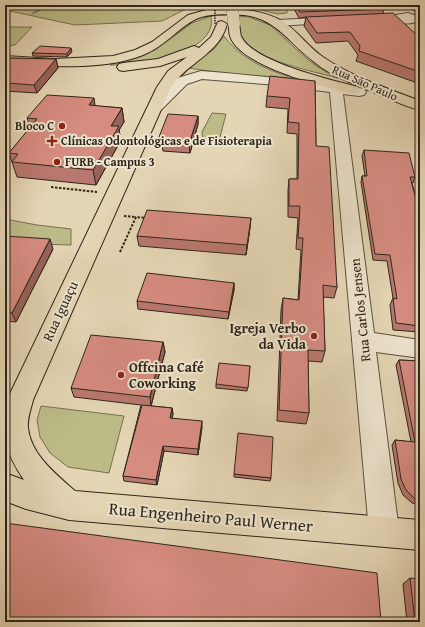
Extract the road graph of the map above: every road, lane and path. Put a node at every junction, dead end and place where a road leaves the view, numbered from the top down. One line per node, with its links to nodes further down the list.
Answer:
1 (215, 5): 8 (path, bridge)
2 (221, 5): 8 (main road)
3 (232, 5): 13 (main road, bridge)
4 (386, 17): 6 (street)
5 (347, 19): 7 (street)
6 (410, 19): 9 (street)
7 (278, 23): 11 (main road, Rua São Paulo); 14 (main road, Rua São Paulo)
8 (219, 27): 11 (main road); 15 (main road, Rua Iguaçu)
9 (415, 32)
10 (5, 60): 11 (main road, Rua São Paulo)
11 (55, 63)
12 (336, 89): 13 (street, Rua São Paulo); 15 (street, Rua São Paulo); 20 (street, Rua Carlos Jensen)
13 (359, 92): 14 (main road)
14 (420, 107)
15 (153, 110): 16 (main road, Rua Iguaçu)
16 (119, 184): 17 (path); 23 (main road, Rua Iguaçu)
17 (51, 187)
18 (150, 218): 19 (path)
19 (120, 252)
20 (363, 341): 21 (street); 24 (street, Rua Carlos Jensen)
21 (420, 349)
22 (5, 487): 23 (main road, Rua Engenheiro Paul Werner)
23 (69, 504): 24 (main road, Rua Engenheiro Paul Werner)
24 (384, 532): 25 (main road, Rua Engenheiro Paul Werner)
25 (420, 535)

